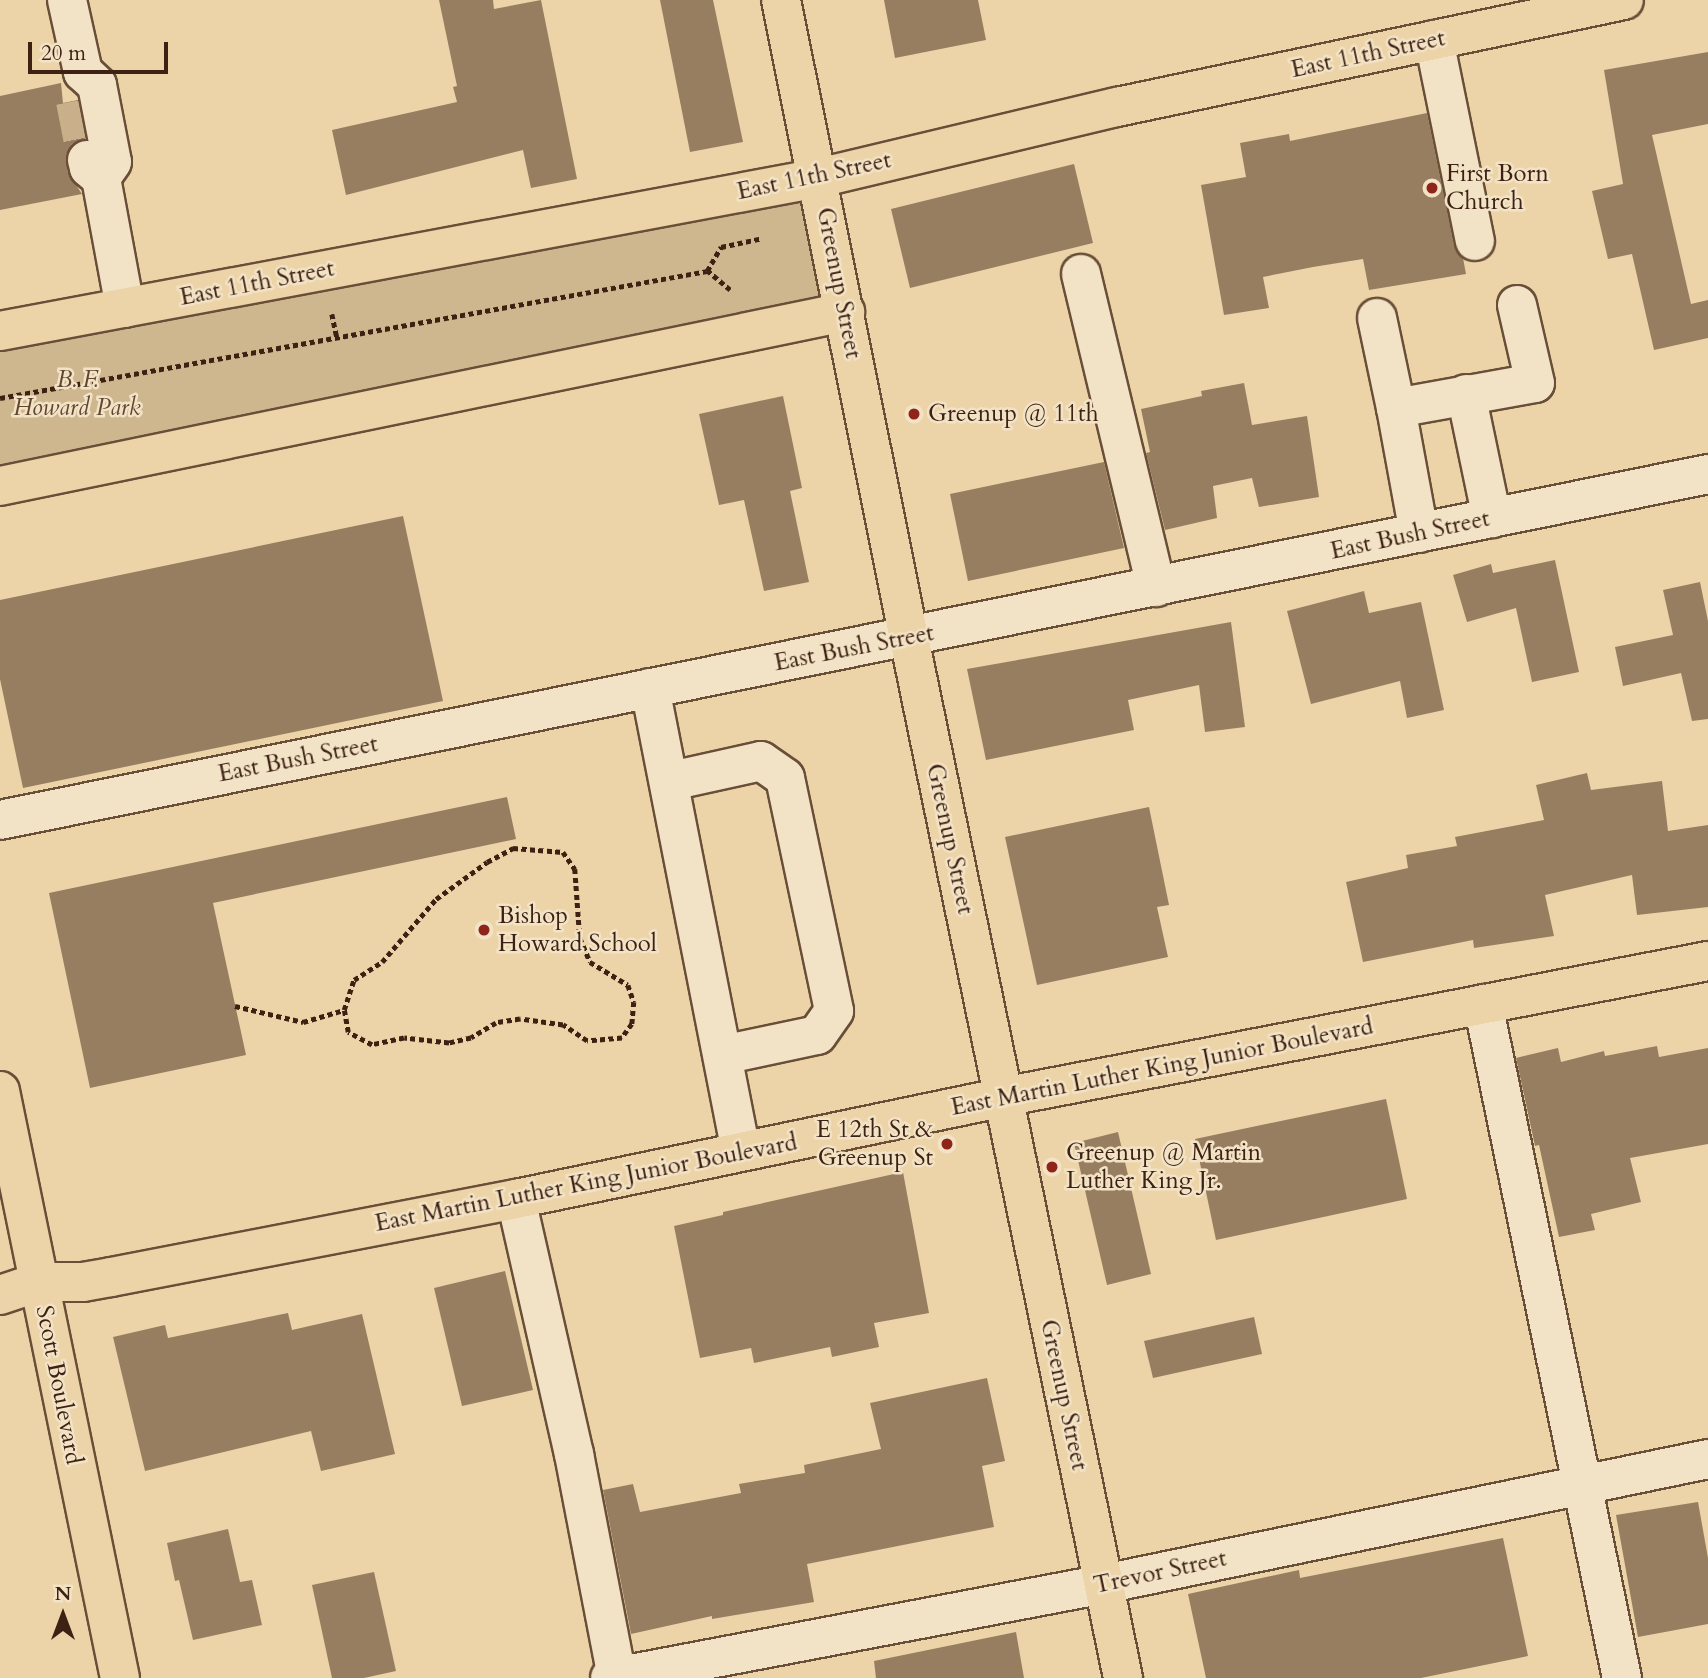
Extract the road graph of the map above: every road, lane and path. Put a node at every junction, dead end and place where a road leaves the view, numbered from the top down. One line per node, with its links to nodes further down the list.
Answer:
1 (67, 0): 12 (street)
2 (781, 0): 5 (main road, Greenup Street)
3 (1624, 0): 4 (main road, East 11th Street)
4 (1434, 40): 5 (main road, East 11th Street); 7 (street)
5 (818, 178): 12 (main road, East 11th Street); 13 (main road, Greenup Street)
6 (760, 239): 8 (path)
7 (1475, 241)
8 (707, 271): 10 (path); 17 (path)
9 (1081, 274): 23 (street)
10 (744, 291)
11 (1517, 305): 16 (street)
12 (125, 308): 15 (main road, East 11th Street)
13 (845, 312): 20 (main road); 24 (main road, Greenup Street)
14 (1377, 318): 18 (street)
15 (0, 331)
16 (1466, 394): 18 (street); 21 (street)
17 (0, 398)
18 (1396, 408): 22 (street)
19 (1708, 474): 21 (street, East Bush Street)
20 (0, 486)
21 (1492, 519): 22 (street, East Bush Street)
22 (1419, 533): 23 (street, East Bush Street)
23 (1156, 587): 24 (street, East Bush Street)
24 (909, 638): 25 (street, East Bush Street); 34 (main road, Greenup Street)
25 (650, 688): 26 (street); 27 (street, East Bush Street)
26 (671, 781): 32 (street); 32 (street)
27 (0, 820)
28 (1708, 961): 29 (main road, East Martin Luther King Junior Boulevard)
29 (1483, 1004): 34 (main road, East Martin Luther King Junior Boulevard); 40 (street)
30 (235, 1006): 31 (path)
31 (344, 1010): 31 (path)
32 (723, 1055): 35 (street)
33 (0, 1091): 37 (main road, Scott Boulevard)
34 (1003, 1097): 35 (main road, East Martin Luther King Junior Boulevard); 41 (main road, Greenup Street)
35 (741, 1151): 36 (main road, East Martin Luther King Junior Boulevard)
36 (516, 1199): 37 (main road, East Martin Luther King Junior Boulevard); 43 (street)
37 (38, 1282): 38 (main road, East Martin Luther King Junior Boulevard); 42 (main road, Scott Boulevard)
38 (0, 1295)
39 (1708, 1459): 40 (street, Trevor Street)
40 (1583, 1484): 41 (street, Trevor Street); 45 (street)
41 (1104, 1584): 43 (street, Trevor Street); 44 (main road, Greenup Street)
42 (120, 1678)
43 (614, 1678)
44 (1123, 1678)
45 (1622, 1678)

